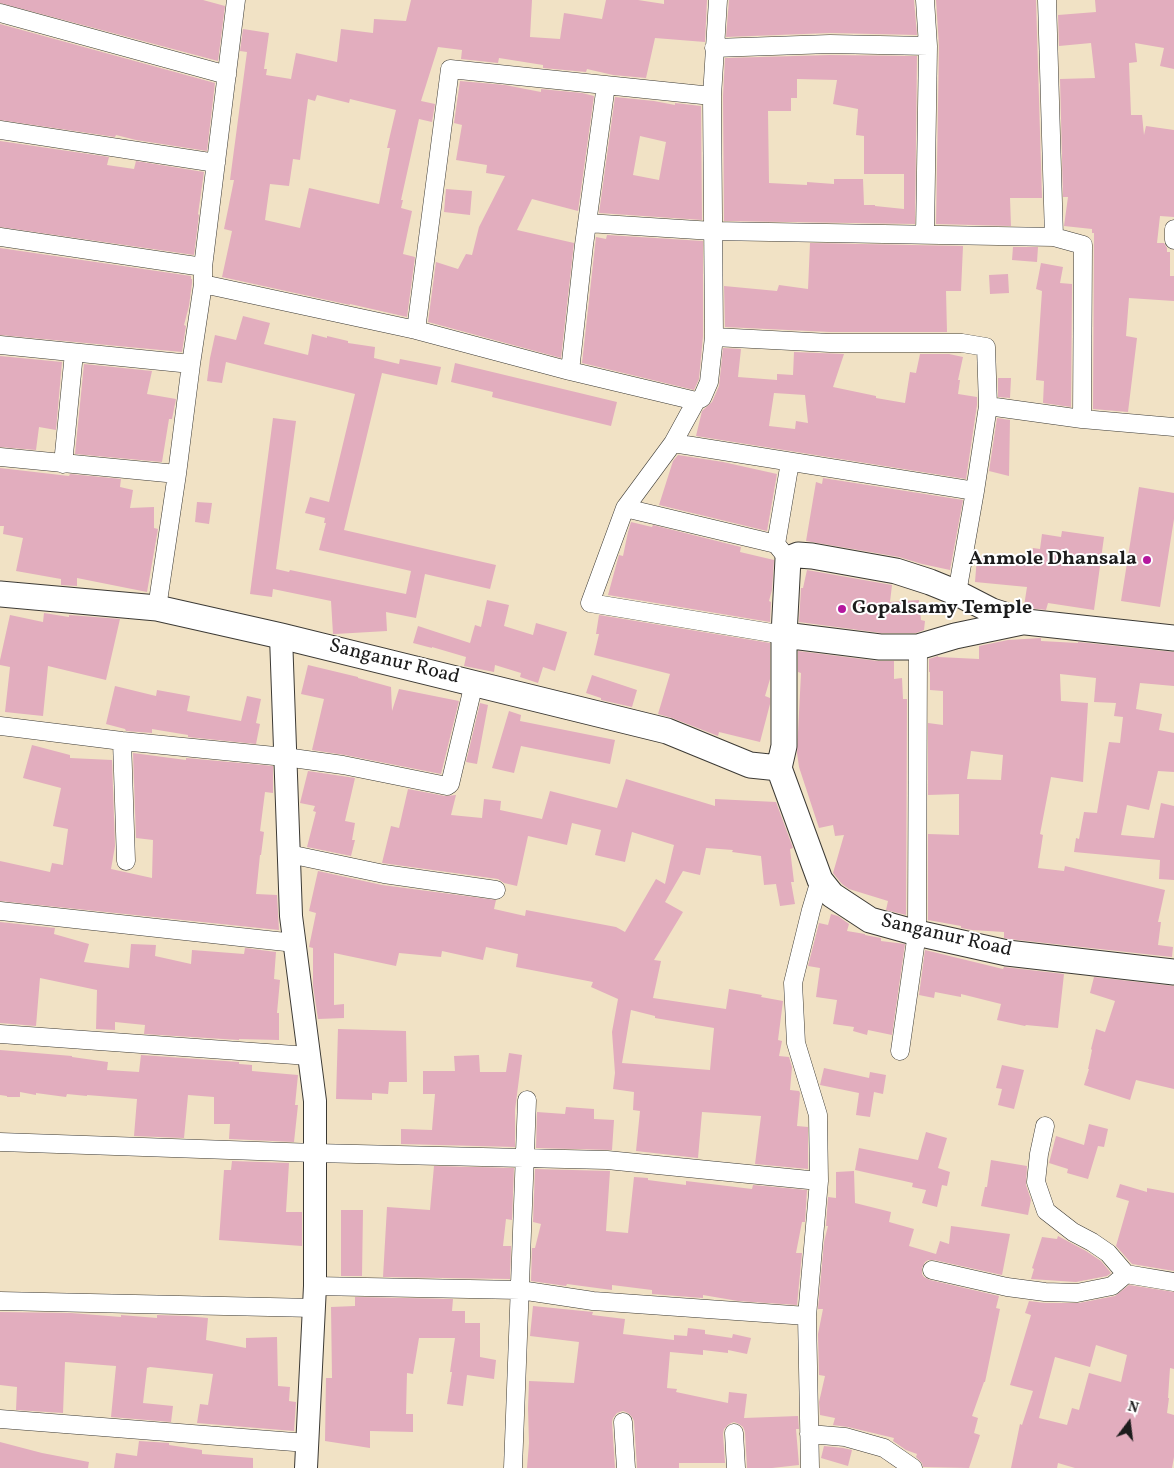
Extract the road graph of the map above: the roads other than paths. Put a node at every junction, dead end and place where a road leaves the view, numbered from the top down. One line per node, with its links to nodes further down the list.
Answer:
1 (235, 0): 8 (street)
2 (718, 0): 7 (street)
3 (925, 0): 6 (street)
4 (1047, 0): 18 (street)
5 (0, 13): 8 (street)
6 (928, 46): 7 (street); 16 (street)
7 (714, 48): 10 (street)
8 (227, 75): 12 (street)
9 (606, 85): 10 (street); 13 (street); 21 (street)
10 (712, 96): 15 (street)
11 (0, 130): 12 (street)
12 (216, 163): 20 (street)
13 (587, 223): 15 (street); 26 (street)
14 (1174, 229): 19 (street)
15 (713, 231): 16 (street); 22 (street)
16 (925, 234): 18 (street)
17 (0, 237): 20 (street)
18 (1054, 237): 29 (street)
19 (1174, 240)
20 (203, 275): 21 (street); 25 (street)
21 (416, 330): 26 (street)
22 (714, 337): 27 (street); 28 (street)
23 (0, 345): 24 (street)
24 (74, 353): 25 (street); 34 (street)
25 (191, 364): 35 (street)
26 (570, 371): 27 (street)
27 (696, 402): 31 (street)
28 (988, 406): 29 (street); 36 (street)
29 (1082, 419): 30 (street)
30 (1174, 427)
31 (673, 443): 33 (street); 37 (street)
32 (0, 457): 34 (street)
33 (790, 462): 36 (street); 38 (street)
34 (63, 464): 35 (street)
35 (177, 474): 41 (street)
36 (975, 491): 39 (street)
37 (625, 508): 38 (street); 43 (street)
38 (782, 551): 39 (main road); 43 (main road)
39 (957, 593): 42 (main road)
40 (0, 594): 41 (main road, Sanganur Road)
41 (157, 608): 44 (main road, Sanganur Road)
42 (1026, 622): 45 (main road); 46 (main road)
43 (784, 635): 46 (main road); 51 (main road)
44 (281, 636): 47 (main road, Sanganur Road); 50 (street)
45 (1174, 638)
46 (918, 647): 57 (street)
47 (474, 683): 50 (street); 51 (main road, Sanganur Road)
48 (0, 726): 49 (street)
49 (122, 741): 50 (street); 53 (street)
50 (285, 757): 52 (street)
51 (779, 768): 54 (main road, Sanganur Road)
52 (289, 854): 55 (street); 58 (street)
53 (126, 861)
54 (820, 880): 57 (main road, Sanganur Road); 68 (street)
55 (496, 890)
56 (0, 911): 58 (street)
57 (917, 933): 59 (main road, Sanganur Road); 61 (street)
58 (295, 943): 62 (street)
59 (1174, 972)
60 (0, 1034): 62 (street)
61 (900, 1052)
62 (309, 1056): 66 (street)
63 (527, 1100): 67 (street)
64 (1045, 1126): 70 (street)
65 (0, 1142): 66 (street)
66 (315, 1153): 67 (street); 72 (street)
67 (525, 1158): 68 (street); 73 (street)
68 (820, 1181): 76 (street)
69 (932, 1270): 70 (street)
70 (1126, 1274): 71 (street)
71 (1174, 1282)
72 (316, 1286): 73 (street); 75 (street)
73 (520, 1290): 76 (street); 83 (street)
74 (0, 1301): 75 (street)
75 (314, 1308): 81 (street)
76 (807, 1316): 80 (street)
77 (0, 1419): 81 (street)
78 (623, 1422): 84 (street)
79 (734, 1433): 85 (street)
80 (809, 1434): 86 (street); 87 (street)
81 (307, 1443): 82 (street)
82 (306, 1468)
83 (513, 1468)
84 (626, 1468)
85 (736, 1468)
86 (810, 1468)
87 (913, 1468)

